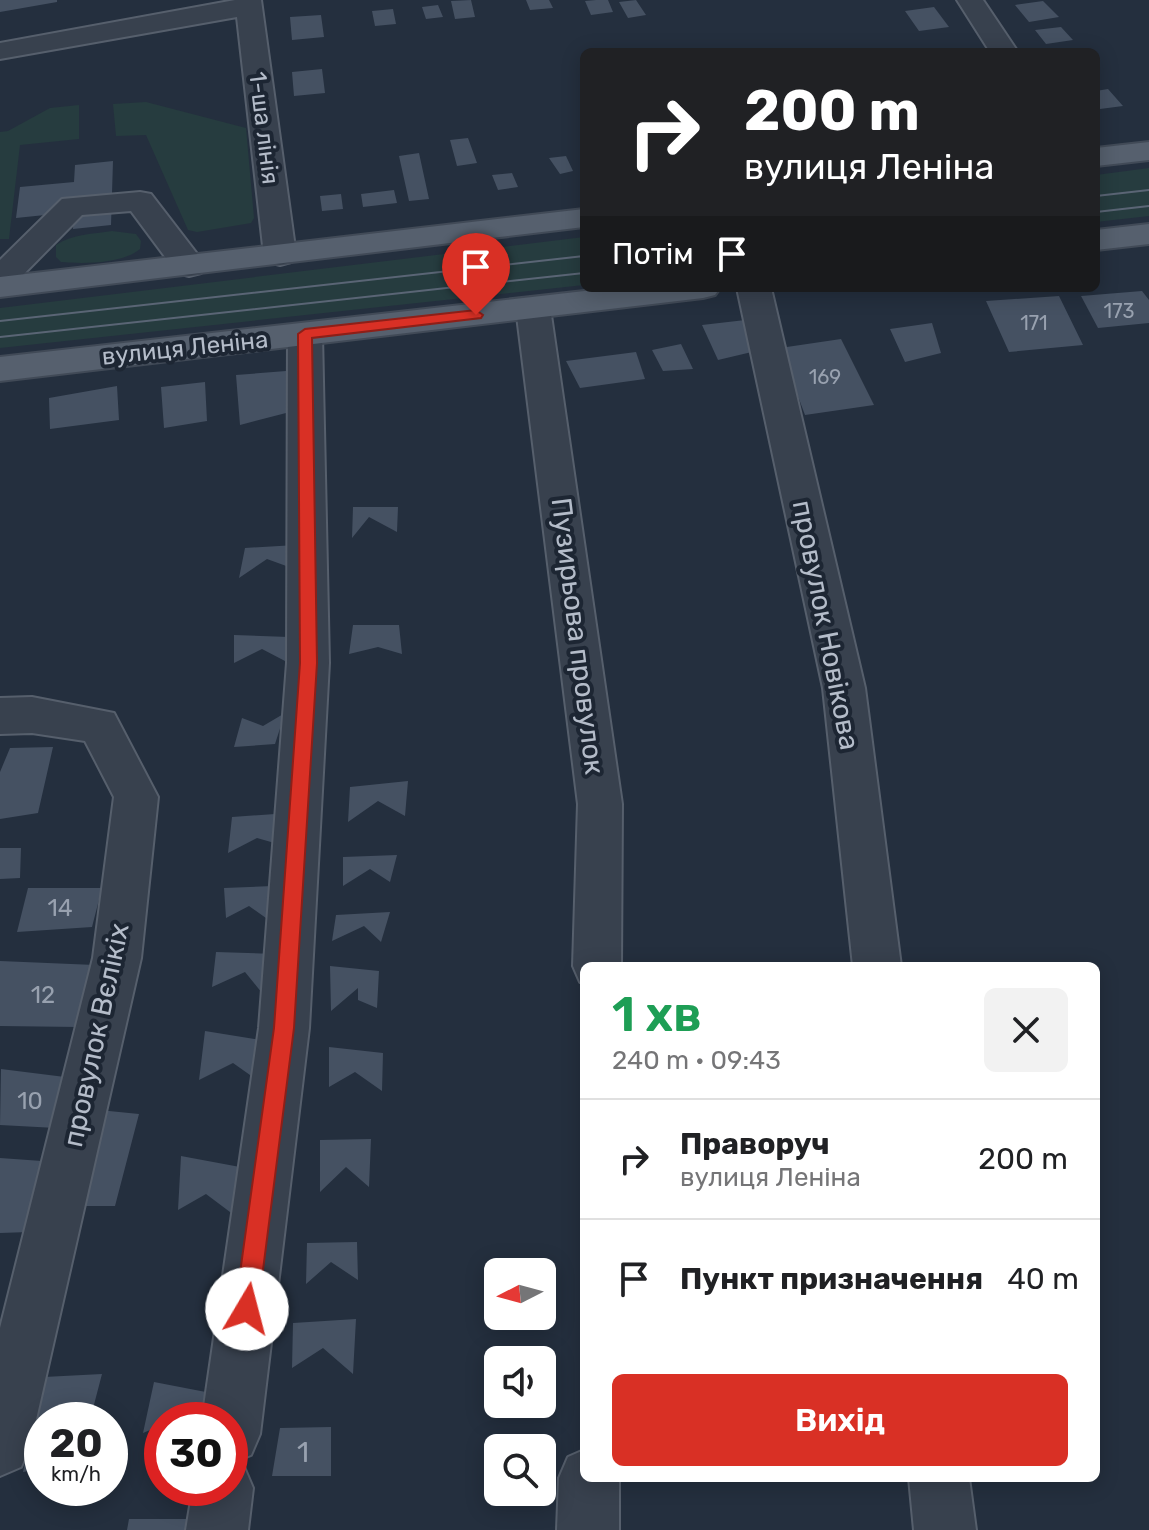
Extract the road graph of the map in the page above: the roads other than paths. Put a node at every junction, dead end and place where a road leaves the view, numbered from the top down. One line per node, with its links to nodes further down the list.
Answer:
1 (970, 0): 3 (street)
2 (248, 4): 4 (street); 10 (street, 1-ша лінія)
3 (1001, 48)
4 (0, 51)
5 (1149, 151): 6 (main road)
6 (1100, 157)
7 (580, 218): 10 (main road)
8 (1149, 234): 9 (main road)
9 (1100, 240)
10 (280, 255): 11 (main road)
11 (189, 266): 12 (street); 13 (main road)
12 (0, 279)
13 (0, 287)
14 (669, 292): 16 (main road, вулиця Леніна)
15 (755, 292): 21 (street, провулок Новікова)
16 (533, 308): 17 (main road, вулиця Леніна); 20 (street, Пузирьова провулок)
17 (305, 334): 18 (main road, вулиця Леніна); 22 (street)
18 (0, 369)
19 (0, 716): 23 (street, провулок Вєлікіх)
20 (597, 962)
21 (877, 962)
22 (234, 1402)
23 (0, 1446)
24 (589, 1482): 28 (street)
25 (939, 1482): 29 (street)
26 (220, 1506): 27 (street)
27 (217, 1530)
28 (588, 1530)
29 (945, 1530)

